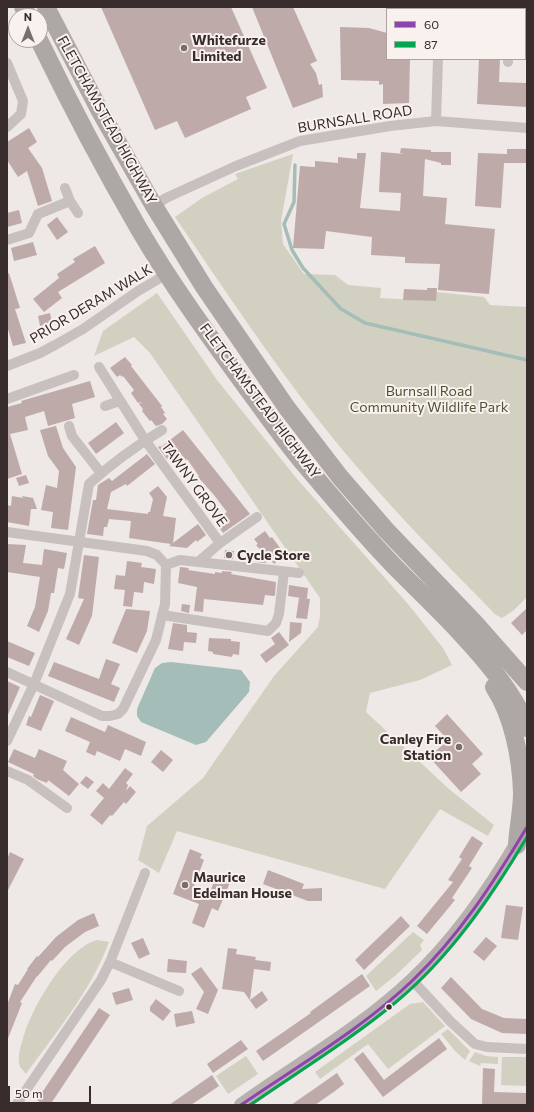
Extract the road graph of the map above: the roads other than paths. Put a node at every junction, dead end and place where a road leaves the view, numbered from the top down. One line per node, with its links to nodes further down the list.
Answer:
1 (46, 7): 10 (highway, FLETCHAMSTEAD HIGHWAY)
2 (43, 48): 13 (highway, FLETCHAMSTEAD HIGHWAY)
3 (438, 60): 5 (street)
4 (7, 64): 6 (street)
5 (436, 121): 7 (street, BURNSALL ROAD); 10 (street, BURNSALL ROAD)
6 (7, 127)
7 (527, 128)
8 (65, 188): 9 (street)
9 (70, 202): 11 (street); 12 (street)
10 (154, 206): 35 (highway, FLETCHAMSTEAD HIGHWAY)
11 (78, 213)
12 (7, 240)
13 (167, 274): 14 (street, PRIOR DERAM WALK); 32 (highway, FLETCHAMSTEAD HIGHWAY)
14 (7, 366)
15 (100, 367): 18 (street, TAWNY GROVE)
16 (69, 379): 17 (street)
17 (7, 399)
18 (120, 401): 19 (street); 22 (street, TAWNY GROVE)
19 (105, 406)
20 (69, 426): 23 (street)
21 (162, 430): 22 (street, TAWNY GROVE)
22 (145, 440): 23 (street, TAWNY GROVE); 27 (street, TAWNY GROVE)
23 (101, 473): 26 (street, TAWNY GROVE)
24 (256, 517): 27 (street, TAWNY GROVE)
25 (7, 532): 26 (street)
26 (79, 543): 29 (street); 36 (street, TAWNY GROVE)
27 (220, 543): 28 (street, TAWNY GROVE)
28 (198, 562): 29 (street); 30 (street)
29 (166, 564): 33 (street)
30 (284, 572): 31 (street); 33 (street)
31 (299, 573)
32 (440, 611): 37 (highway, FLETCHAMSTEAD HIGHWAY); 42 (highway)
33 (162, 615): 36 (street)
34 (7, 672): 36 (street)
35 (527, 682)
36 (34, 684): 38 (street, TAWNY GROVE)
37 (527, 728)
38 (7, 741)
39 (7, 771): 40 (street)
40 (68, 808)
41 (527, 827): 42 (street)
42 (517, 844): 45 (street)
43 (145, 873): 44 (street)
44 (110, 962): 46 (street); 48 (street)
45 (412, 980): 47 (street); 49 (street)
46 (179, 992)
47 (527, 1049)
48 (16, 1105)
49 (241, 1105)

